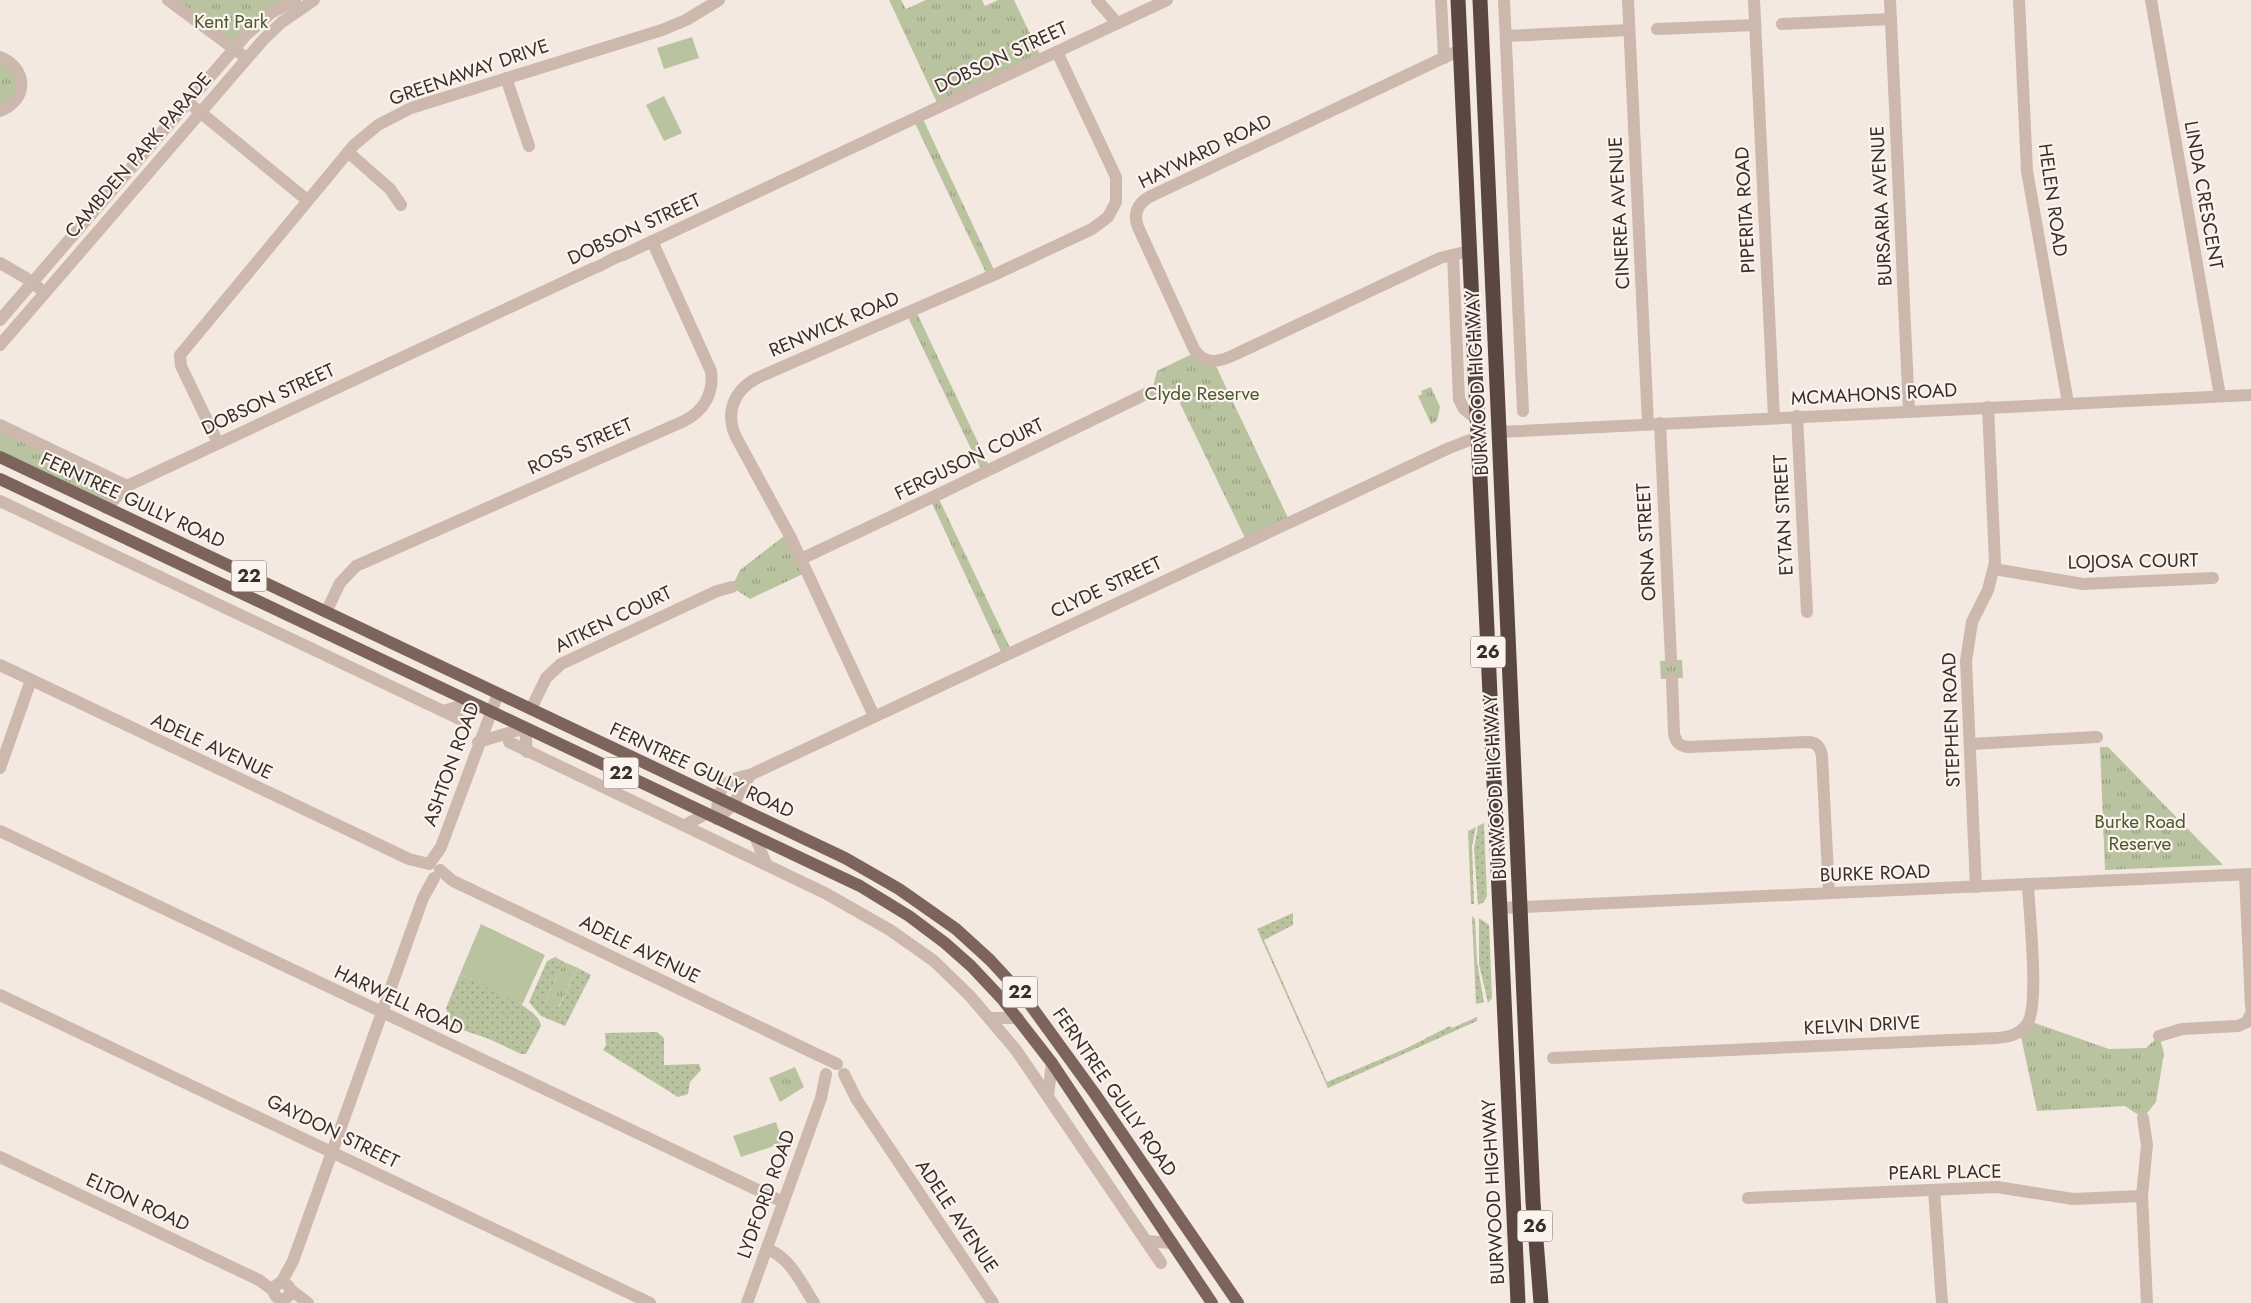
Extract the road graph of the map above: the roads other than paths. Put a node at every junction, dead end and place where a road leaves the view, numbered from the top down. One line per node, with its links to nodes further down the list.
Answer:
1 (168, 0): 23 (street)
2 (295, 0): 23 (street, CAMBDEN PARK PARADE)
3 (314, 0): 27 (street, CAMBDEN PARK PARADE)
4 (718, 0): 29 (street, GREENAWAY DRIVE)
5 (1098, 0): 17 (street)
6 (1167, 0): 17 (street, DOBSON STREET)
7 (1441, 0): 28 (street)
8 (1458, 0): 24 (highway, BURWOOD HIGHWAY / 26)
9 (1480, 0): 57 (highway, BURWOOD HIGHWAY / 26)
10 (1504, 0): 22 (street)
11 (1628, 0): 21 (street, CINEREA AVENUE)
12 (1754, 0): 19 (street, PIPERITA ROAD)
13 (1890, 0): 16 (street, BURSARIA AVENUE)
14 (2020, 0): 48 (street, HELEN ROAD)
15 (2151, 0): 47 (street, LINDA CRESCENT)
16 (1891, 19): 18 (street); 51 (street, BURSARIA AVENUE)
17 (1117, 23): 25 (street, DOBSON STREET)
18 (1782, 24)
19 (1755, 25): 20 (street); 53 (street, PIPERITA ROAD)
20 (1657, 29)
21 (1629, 30): 22 (street); 55 (street, CINEREA AVENUE)
22 (1506, 36): 50 (street)
23 (234, 48): 27 (street); 30 (street, CAMBDEN PARK PARADE)
24 (1460, 50): 28 (street, HAYWARD ROAD); 38 (highway, BURWOOD HIGHWAY / 26)
25 (1057, 52): 37 (street, DOBSON STREET); 66 (street, RENWICK ROAD)
26 (0, 57): 31 (street)
27 (246, 58): 32 (street, CAMBDEN PARK PARADE)
28 (1444, 58): 39 (street, HAYWARD ROAD)
29 (506, 78): 33 (street); 34 (street, GREENAWAY DRIVE)
30 (188, 103): 32 (street); 41 (street, CAMBDEN PARK PARADE)
31 (0, 111)
32 (200, 113): 35 (street); 42 (street, CAMBDEN PARK PARADE)
33 (529, 146)
34 (348, 152): 35 (street, GREENAWAY DRIVE); 36 (street)
35 (307, 200): 59 (street, GREENAWAY DRIVE)
36 (400, 205)
37 (652, 241): 59 (street, DOBSON STREET); 70 (street, ROSS STREET)
38 (1469, 251): 39 (street, HAYWARD ROAD); 54 (highway, BURWOOD HIGHWAY / 26)
39 (1452, 255): 54 (street, BURWOOD HIGHWAY)
40 (0, 263): 41 (street)
41 (32, 283): 42 (street); 43 (street, CAMBDEN PARK PARADE)
42 (44, 293): 44 (street, CAMBDEN PARK PARADE)
43 (0, 320)
44 (0, 345)
45 (1152, 391): 66 (street, FERGUSON COURT)
46 (2251, 395): 47 (street, MCMAHONS ROAD)
47 (2220, 396): 48 (street, MCMAHONS ROAD)
48 (2068, 403): 49 (street, MCMAHONS ROAD)
49 (1988, 407): 51 (street, MCMAHONS ROAD); 67 (street, STEPHEN ROAD)
50 (1523, 411)
51 (1910, 411): 52 (street, MCMAHONS ROAD)
52 (1797, 416): 53 (street, MCMAHONS ROAD); 71 (street, EYTAN STREET)
53 (1774, 417): 55 (street, MCMAHONS ROAD)
54 (1478, 420): 58 (highway, BURWOOD HIGHWAY / 26)
55 (1654, 423): 57 (street, MCMAHONS ROAD); 72 (street, ORNA STREET)
56 (0, 425): 62 (street, FERNTREE GULLY ROAD)
57 (1499, 432): 58 (highway); 103 (highway, BURWOOD HIGHWAY / 26)
58 (1478, 437): 81 (street, CLYDE STREET); 104 (highway, BURWOOD HIGHWAY / 26)
59 (218, 444): 62 (street, DOBSON STREET)
60 (0, 457): 64 (main road, FERNTREE GULLY ROAD / 22)
61 (0, 479): 77 (main road, FERNTREE GULLY ROAD / 22)
62 (123, 490): 64 (street, DOBSON STREET); 65 (street)
63 (0, 501): 79 (street)
64 (106, 508): 65 (main road, FERNTREE GULLY ROAD / 22)
65 (125, 516): 70 (main road, FERNTREE GULLY ROAD / 22)
66 (801, 559): 81 (street, RENWICK ROAD)
67 (1994, 570): 68 (street, LOJOSA COURT); 87 (street, STEPHEN ROAD)
68 (2213, 578)
69 (732, 587): 78 (street, AITKEN COURT)
70 (326, 612): 76 (main road, FERNTREE GULLY ROAD / 22)
71 (1807, 612)
72 (1671, 659)
73 (0, 665): 75 (street, ADELE AVENUE)
74 (1672, 678): 102 (street)
75 (31, 680): 89 (street); 98 (street, ADELE AVENUE)
76 (498, 694): 78 (main road, FERNTREE GULLY ROAD / 22); 80 (street, ASHTON ROAD)
77 (472, 703): 79 (street); 80 (main road, FERNTREE GULLY ROAD / 22)
78 (531, 710): 91 (main road, FERNTREE GULLY ROAD / 22)
79 (443, 711): 82 (street)
80 (490, 711): 83 (main road, FERNTREE GULLY ROAD / 22); 85 (street, ASHTON ROAD)
81 (874, 716): 90 (street, CLYDE STREET)
82 (465, 722)
83 (525, 728): 85 (street); 88 (street); 93 (main road, FERNTREE GULLY ROAD / 22)
84 (2097, 737): 87 (street)
85 (478, 742): 98 (street, ASHTON ROAD)
86 (509, 742): 88 (street)
87 (1970, 744): 101 (street, STEPHEN ROAD)
88 (527, 752): 94 (street)
89 (0, 768)
90 (750, 775): 91 (street, CLYDE STREET); 92 (street)
91 (717, 798): 92 (main road, FERNTREE GULLY ROAD / 22); 93 (street)
92 (733, 805): 93 (street); 119 (main road, FERNTREE GULLY ROAD / 22)
93 (711, 817): 94 (street); 96 (main road, FERNTREE GULLY ROAD / 22)
94 (685, 826): 97 (street)
95 (0, 831): 107 (street, HARWELL ROAD)
96 (754, 836): 97 (street); 109 (main road, FERNTREE GULLY ROAD / 22)
97 (766, 864): 108 (street)
98 (432, 871): 107 (street, ASHTON ROAD); 114 (street, ADELE AVENUE)
99 (2248, 875): 100 (street, BURKE ROAD); 106 (street)
100 (2028, 885): 101 (street, BURKE ROAD); 112 (street, KELVIN DRIVE)
101 (1976, 887): 102 (street, BURKE ROAD)
102 (1829, 893): 103 (street, BURKE ROAD)
103 (1520, 907): 104 (street, BURKE ROAD); 138 (highway, BURWOOD HIGHWAY / 26)
104 (1500, 908): 137 (highway, BURWOOD HIGHWAY / 26)
105 (0, 995): 117 (street, GAYDON STREET)
106 (2251, 1006)
107 (382, 1012): 117 (street, ASHTON ROAD); 124 (street, HARWELL ROAD)
108 (990, 1018): 109 (street); 115 (street)
109 (1018, 1018): 113 (main road, FERNTREE GULLY ROAD / 22)
110 (2250, 1021): 111 (street)
111 (2159, 1036)
112 (1553, 1058)
113 (1052, 1063): 115 (street); 120 (main road, FERNTREE GULLY ROAD / 22)
114 (834, 1074): 124 (street, LYDFORD ROAD); 134 (street, ADELE AVENUE)
115 (1048, 1095): 125 (street)
116 (2143, 1118): 122 (street)
117 (332, 1152): 129 (street, ASHTON ROAD); 131 (street, GAYDON STREET)
118 (0, 1157): 129 (street, ELTON ROAD)
119 (1152, 1177): 120 (main road); 136 (main road, FERNTREE GULLY ROAD / 22)
120 (1135, 1188): 126 (main road, FERNTREE GULLY ROAD / 22)
121 (1934, 1190): 122 (street, PEARL PLACE); 123 (street, PEARL PLACE); 139 (street)
122 (2142, 1196): 140 (street)
123 (1748, 1198)
124 (783, 1202): 127 (street, LYDFORD ROAD)
125 (1146, 1242): 126 (street); 128 (street)
126 (1172, 1243): 135 (main road, FERNTREE GULLY ROAD / 22)
127 (767, 1249): 132 (street, LYDFORD ROAD); 133 (street)
128 (1161, 1263)
129 (282, 1293): 130 (street, ELTON ROAD)
130 (308, 1303)
131 (650, 1303)
132 (747, 1303)
133 (814, 1303)
134 (992, 1303)
135 (1212, 1303)
136 (1238, 1303)
137 (1518, 1303)
138 (1541, 1303)
139 (1942, 1303)
140 (2147, 1303)

